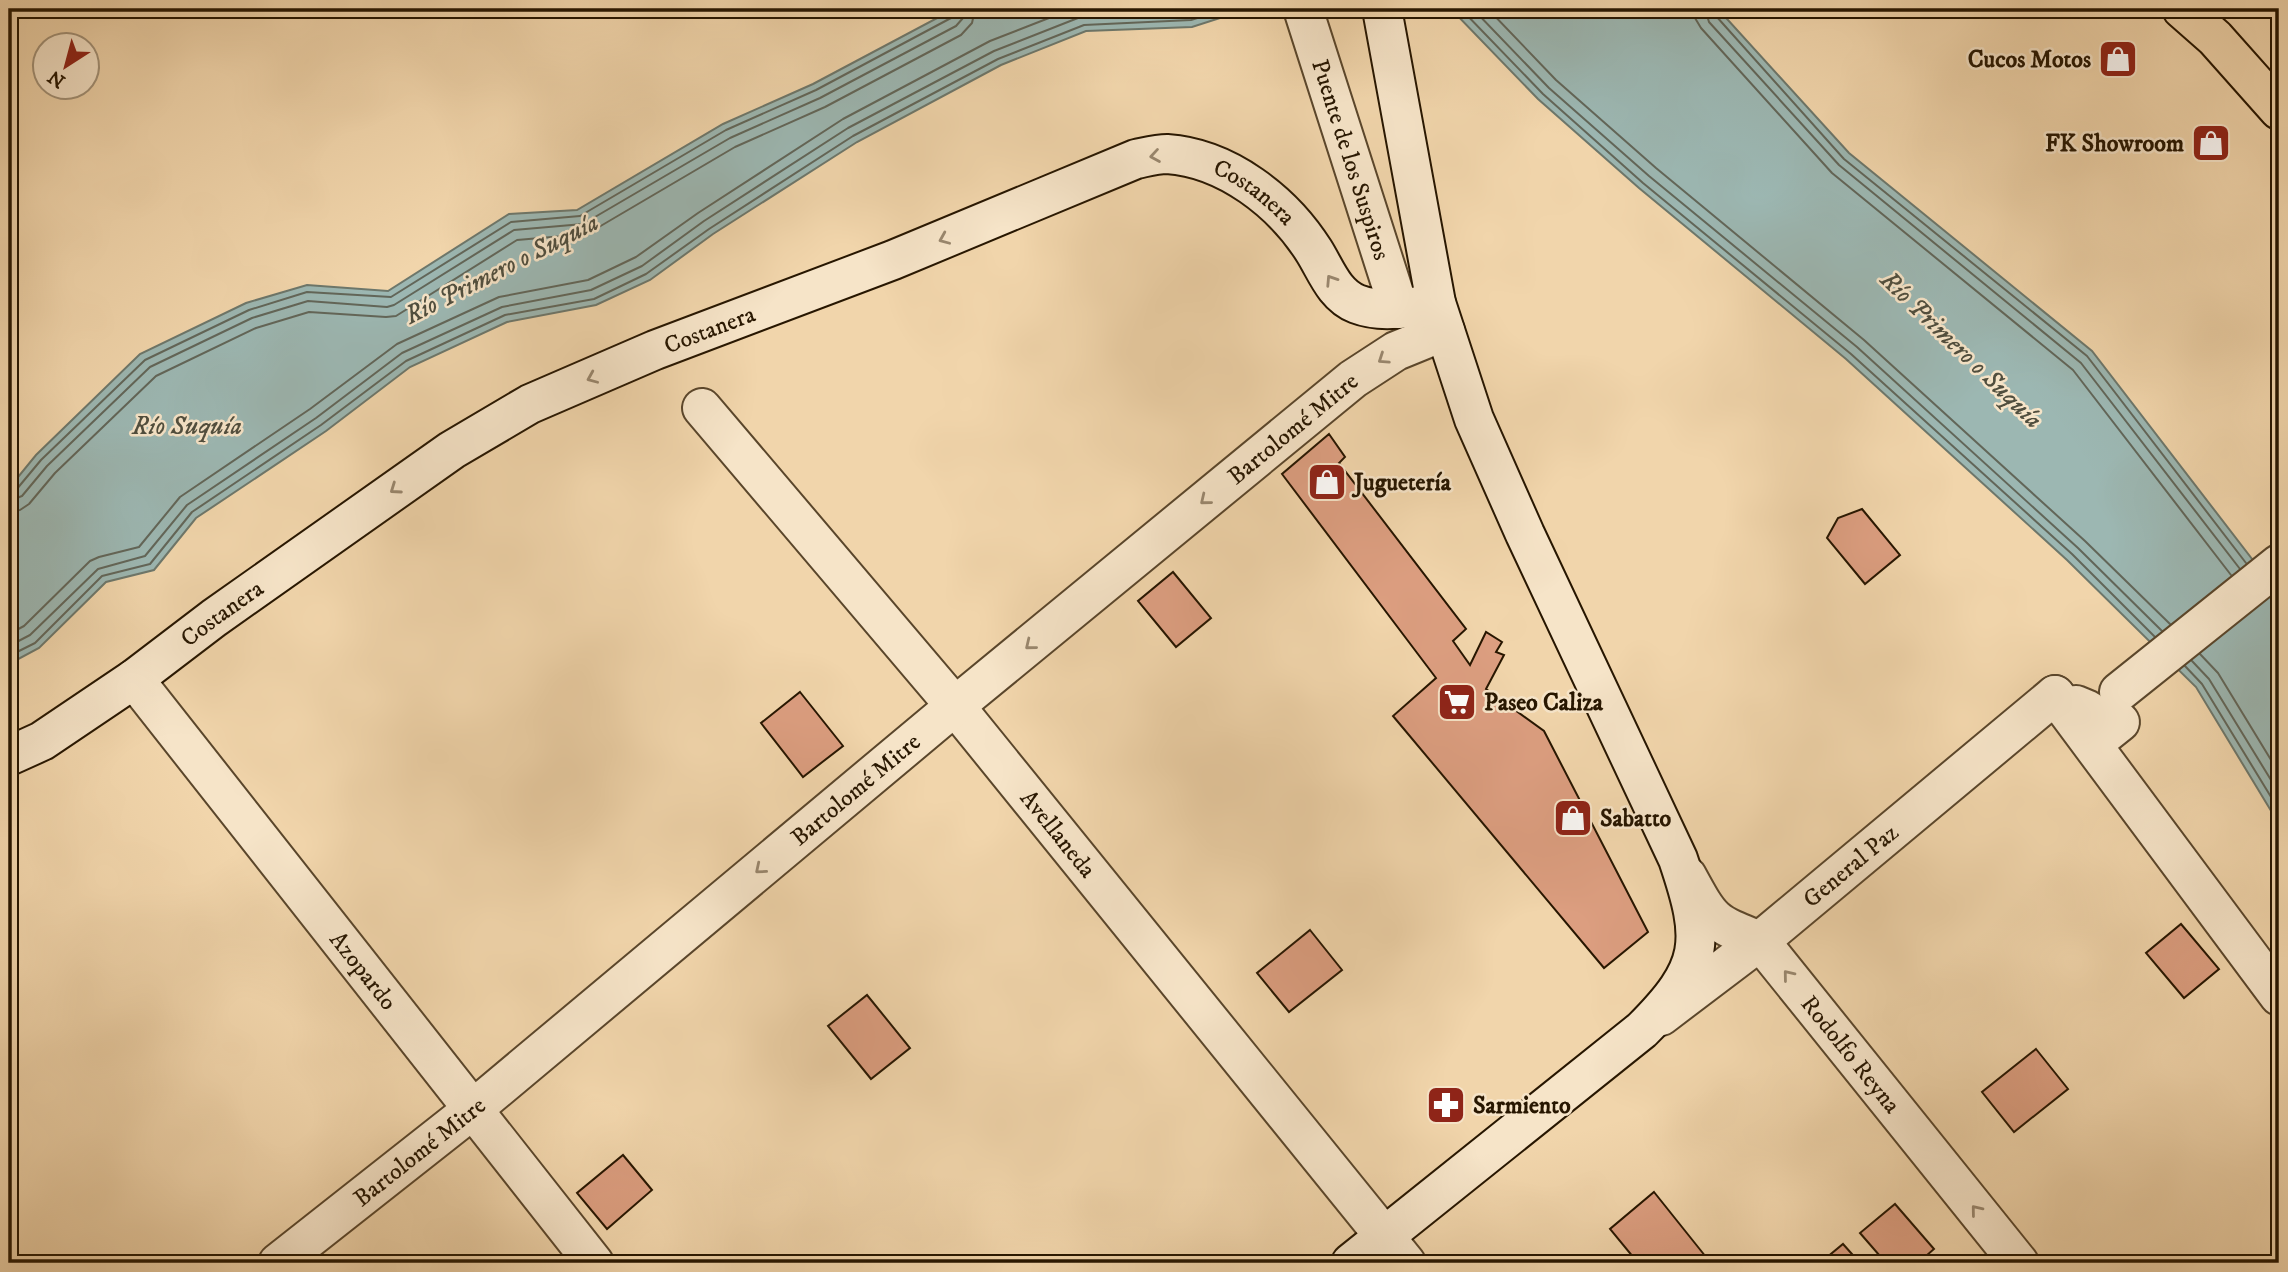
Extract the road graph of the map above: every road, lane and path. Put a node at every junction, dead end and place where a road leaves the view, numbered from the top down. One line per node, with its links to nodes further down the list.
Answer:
1 (1303, 9): 6 (street, Puente de los Suspiros)
2 (1382, 9): 7 (street)
3 (2182, 9): 4 (main road)
4 (2210, 24): 5 (main road)
5 (2279, 110)
6 (1399, 309): 7 (street, Costanera); 10 (street, Costanera, one-way to 10)
7 (1441, 317): 12 (street, Bartolomé Mitre, one-way to 12); 14 (street)
8 (702, 408): 12 (street, Avellaneda)
9 (2279, 564): 11 (street)
10 (134, 679): 13 (street, Costanera); 18 (street, Azopardo)
11 (2055, 695): 15 (street, General Paz); 16 (street)
12 (955, 706): 18 (street, Bartolomé Mitre, one-way to 18); 19 (street, Avellaneda)
13 (9, 756)
14 (1678, 859): 15 (street, Rodolfo Reyna); 17 (street)
15 (1760, 942): 17 (street, General Paz); 23 (street, Rodolfo Reyna, one-way to 15)
16 (2279, 996)
17 (1642, 1030): 19 (street)
18 (472, 1110): 20 (street, Bartolomé Mitre); 21 (street, Azopardo)
19 (1395, 1250): 22 (street)
20 (278, 1263)
21 (594, 1263)
22 (1351, 1263)
23 (2019, 1263)

